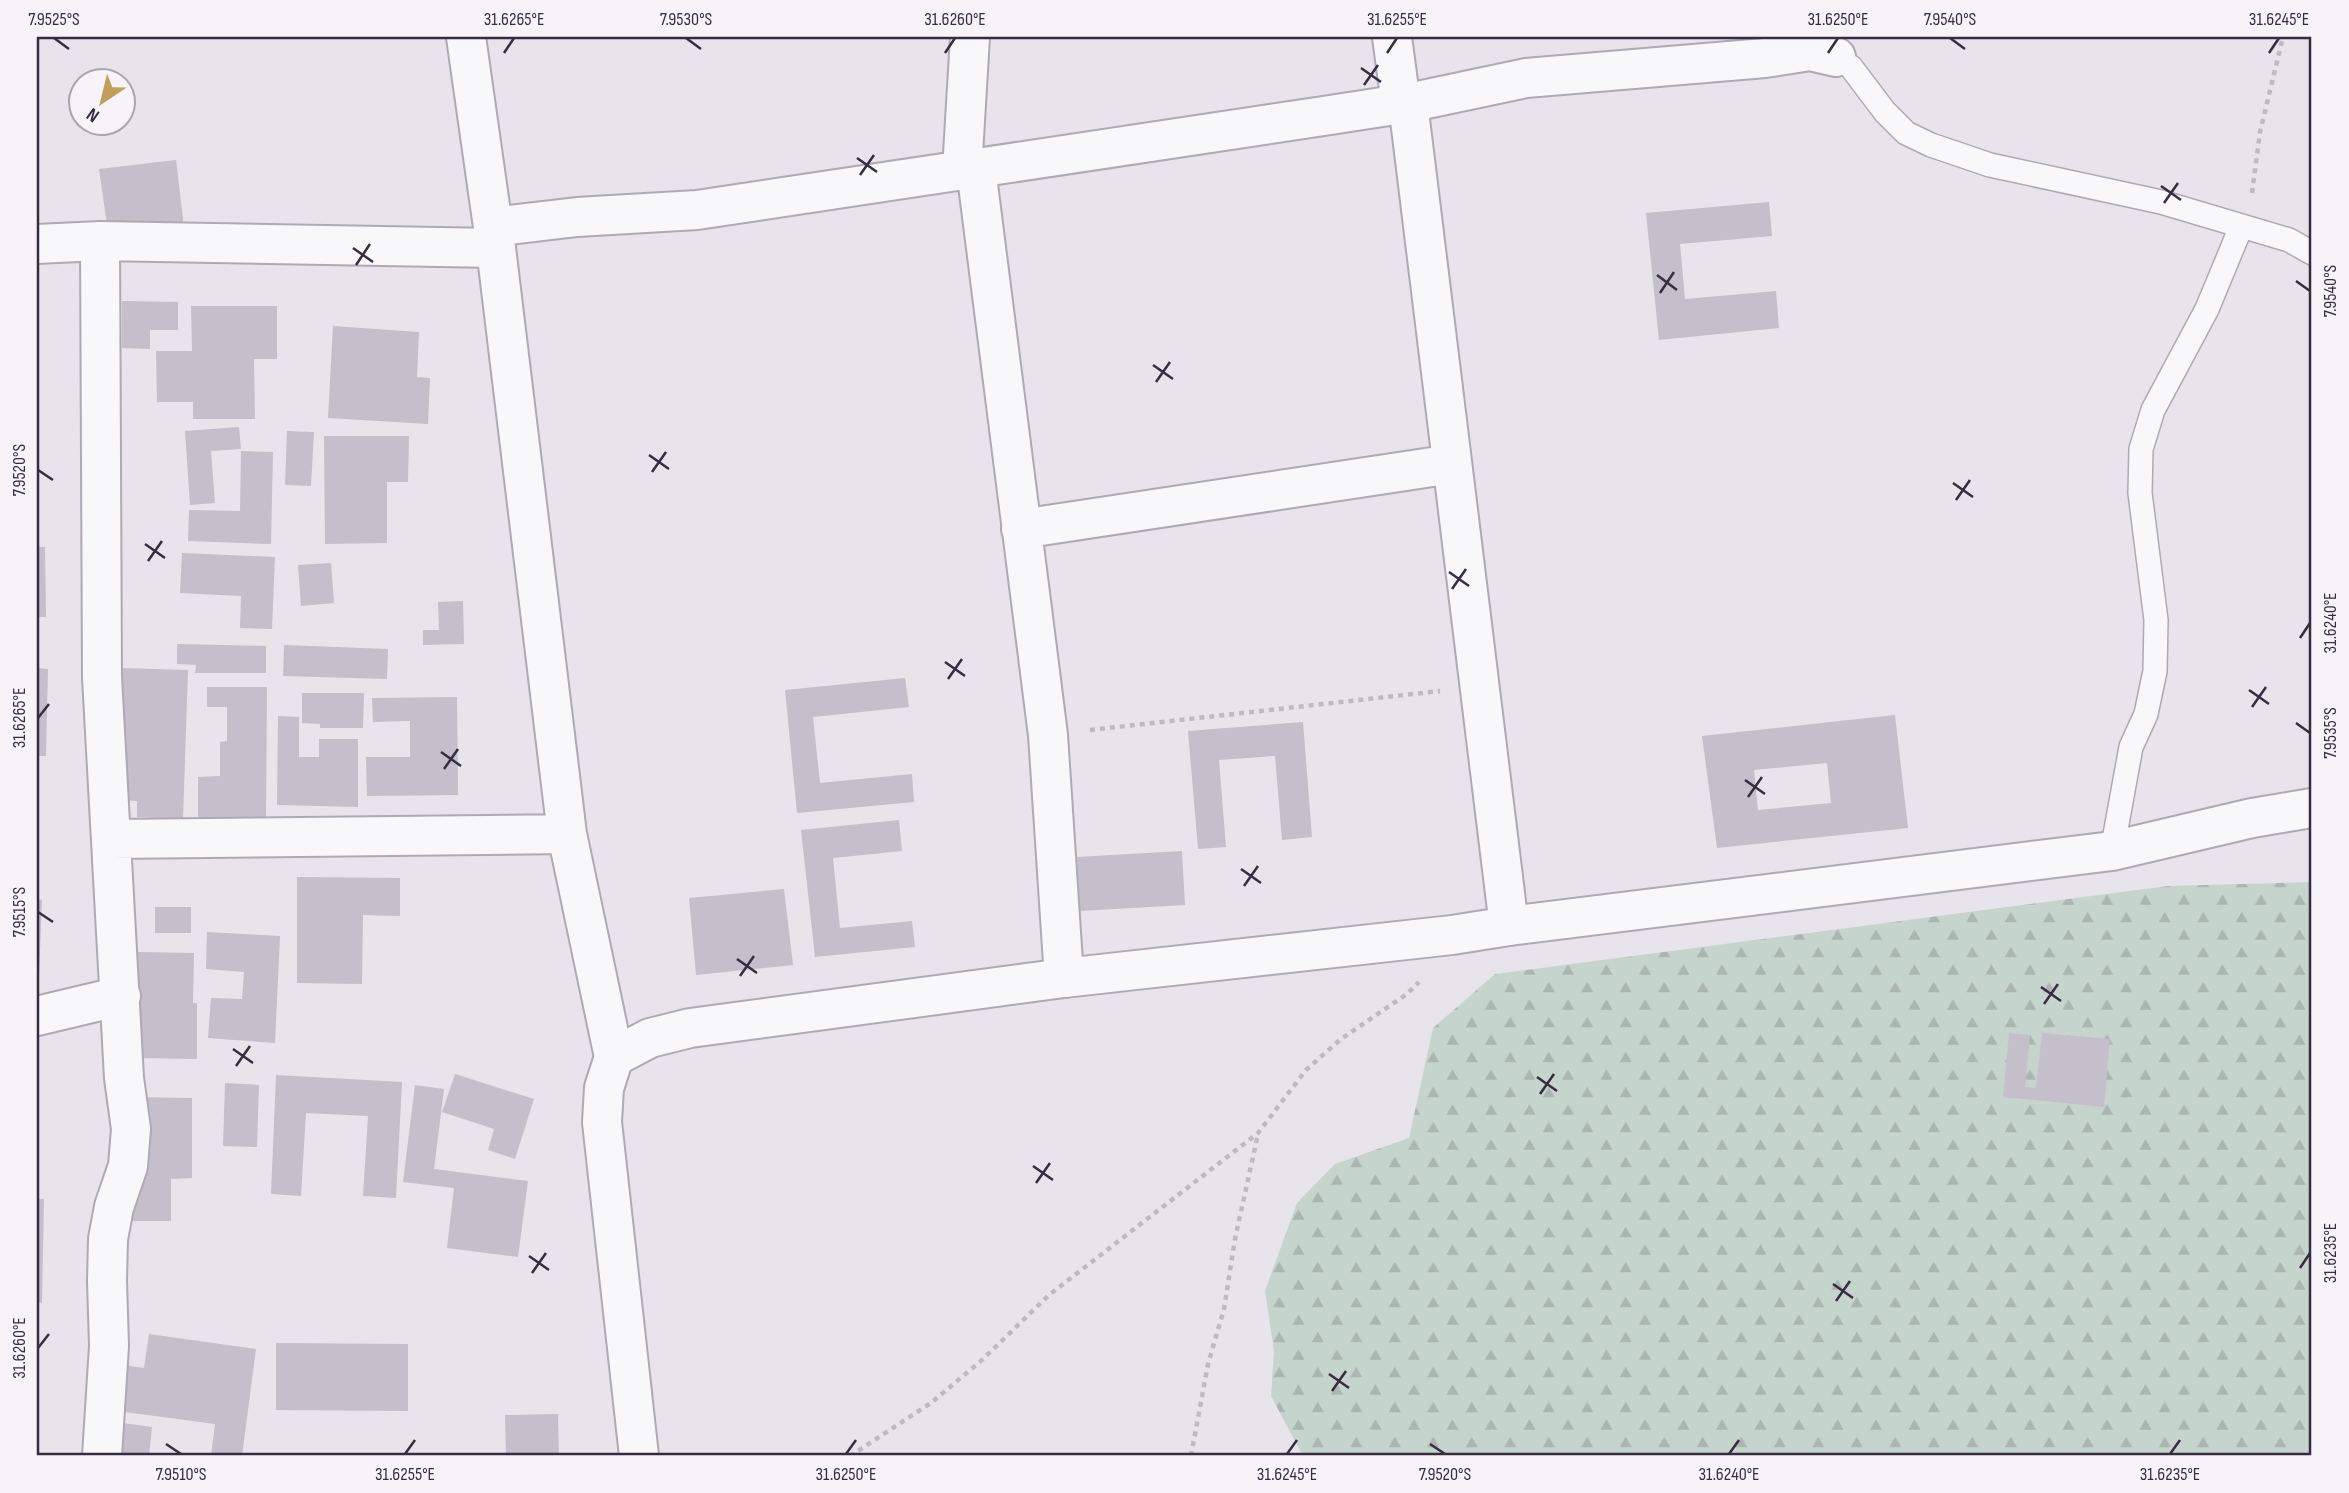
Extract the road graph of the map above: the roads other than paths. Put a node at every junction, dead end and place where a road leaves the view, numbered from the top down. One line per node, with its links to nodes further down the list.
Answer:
1 (466, 37): 8 (street)
2 (970, 37): 6 (street)
3 (1392, 37): 5 (street)
4 (1836, 57): 5 (street); 7 (lane)
5 (1404, 104): 6 (street); 12 (street)
6 (969, 170): 8 (street); 13 (street)
7 (2244, 227): 11 (lane); 17 (lane)
8 (495, 238): 9 (street); 15 (street)
9 (100, 242): 10 (street); 16 (street)
10 (37, 244)
11 (2312, 253)
12 (1452, 464): 13 (street); 18 (street)
13 (1021, 529): 19 (street)
14 (2312, 808): 17 (street)
15 (567, 834): 16 (street); 22 (street)
16 (112, 839): 20 (street)
17 (2112, 851): 18 (street)
18 (1508, 926): 19 (street)
19 (1063, 978): 22 (street)
20 (121, 996): 21 (street); 23 (street)
21 (37, 1016)
22 (614, 1057): 24 (street)
23 (102, 1456)
24 (639, 1456)

